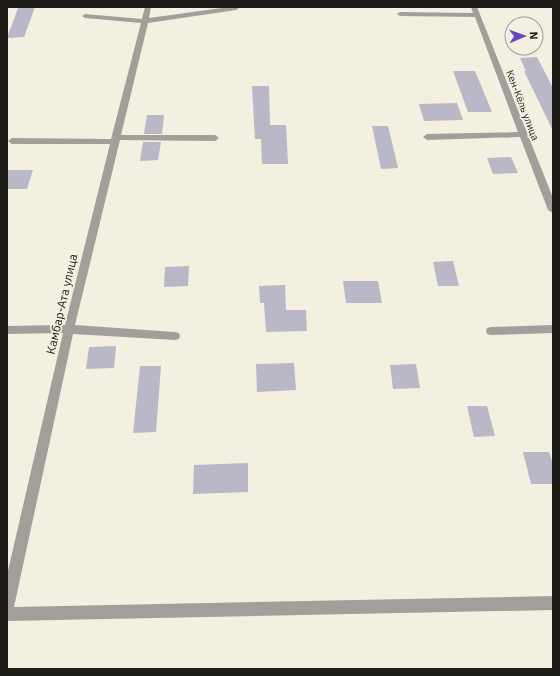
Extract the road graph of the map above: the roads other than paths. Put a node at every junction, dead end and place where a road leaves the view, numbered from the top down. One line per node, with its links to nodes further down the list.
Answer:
1 (148, 7): 6 (street, Камбар-Ата улица)
2 (236, 8): 6 (street)
3 (475, 11): 4 (street); 7 (street, Кен-Кёль улица)
4 (400, 14)
5 (85, 16): 6 (street)
6 (144, 21): 10 (street, Камбар-Ата улица)
7 (523, 134): 8 (street); 12 (street, Кен-Кёль улица)
8 (427, 137)
9 (214, 138): 10 (street)
10 (114, 140): 11 (street); 13 (street, Камбар-Ата улица)
11 (12, 141)
12 (553, 210)
13 (69, 328): 14 (street); 17 (street); 19 (street, Камбар-Ата улица)
14 (7, 330)
15 (491, 330): 16 (street)
16 (553, 330)
17 (175, 336)
18 (553, 603): 20 (street)
19 (7, 608)
20 (7, 614)

